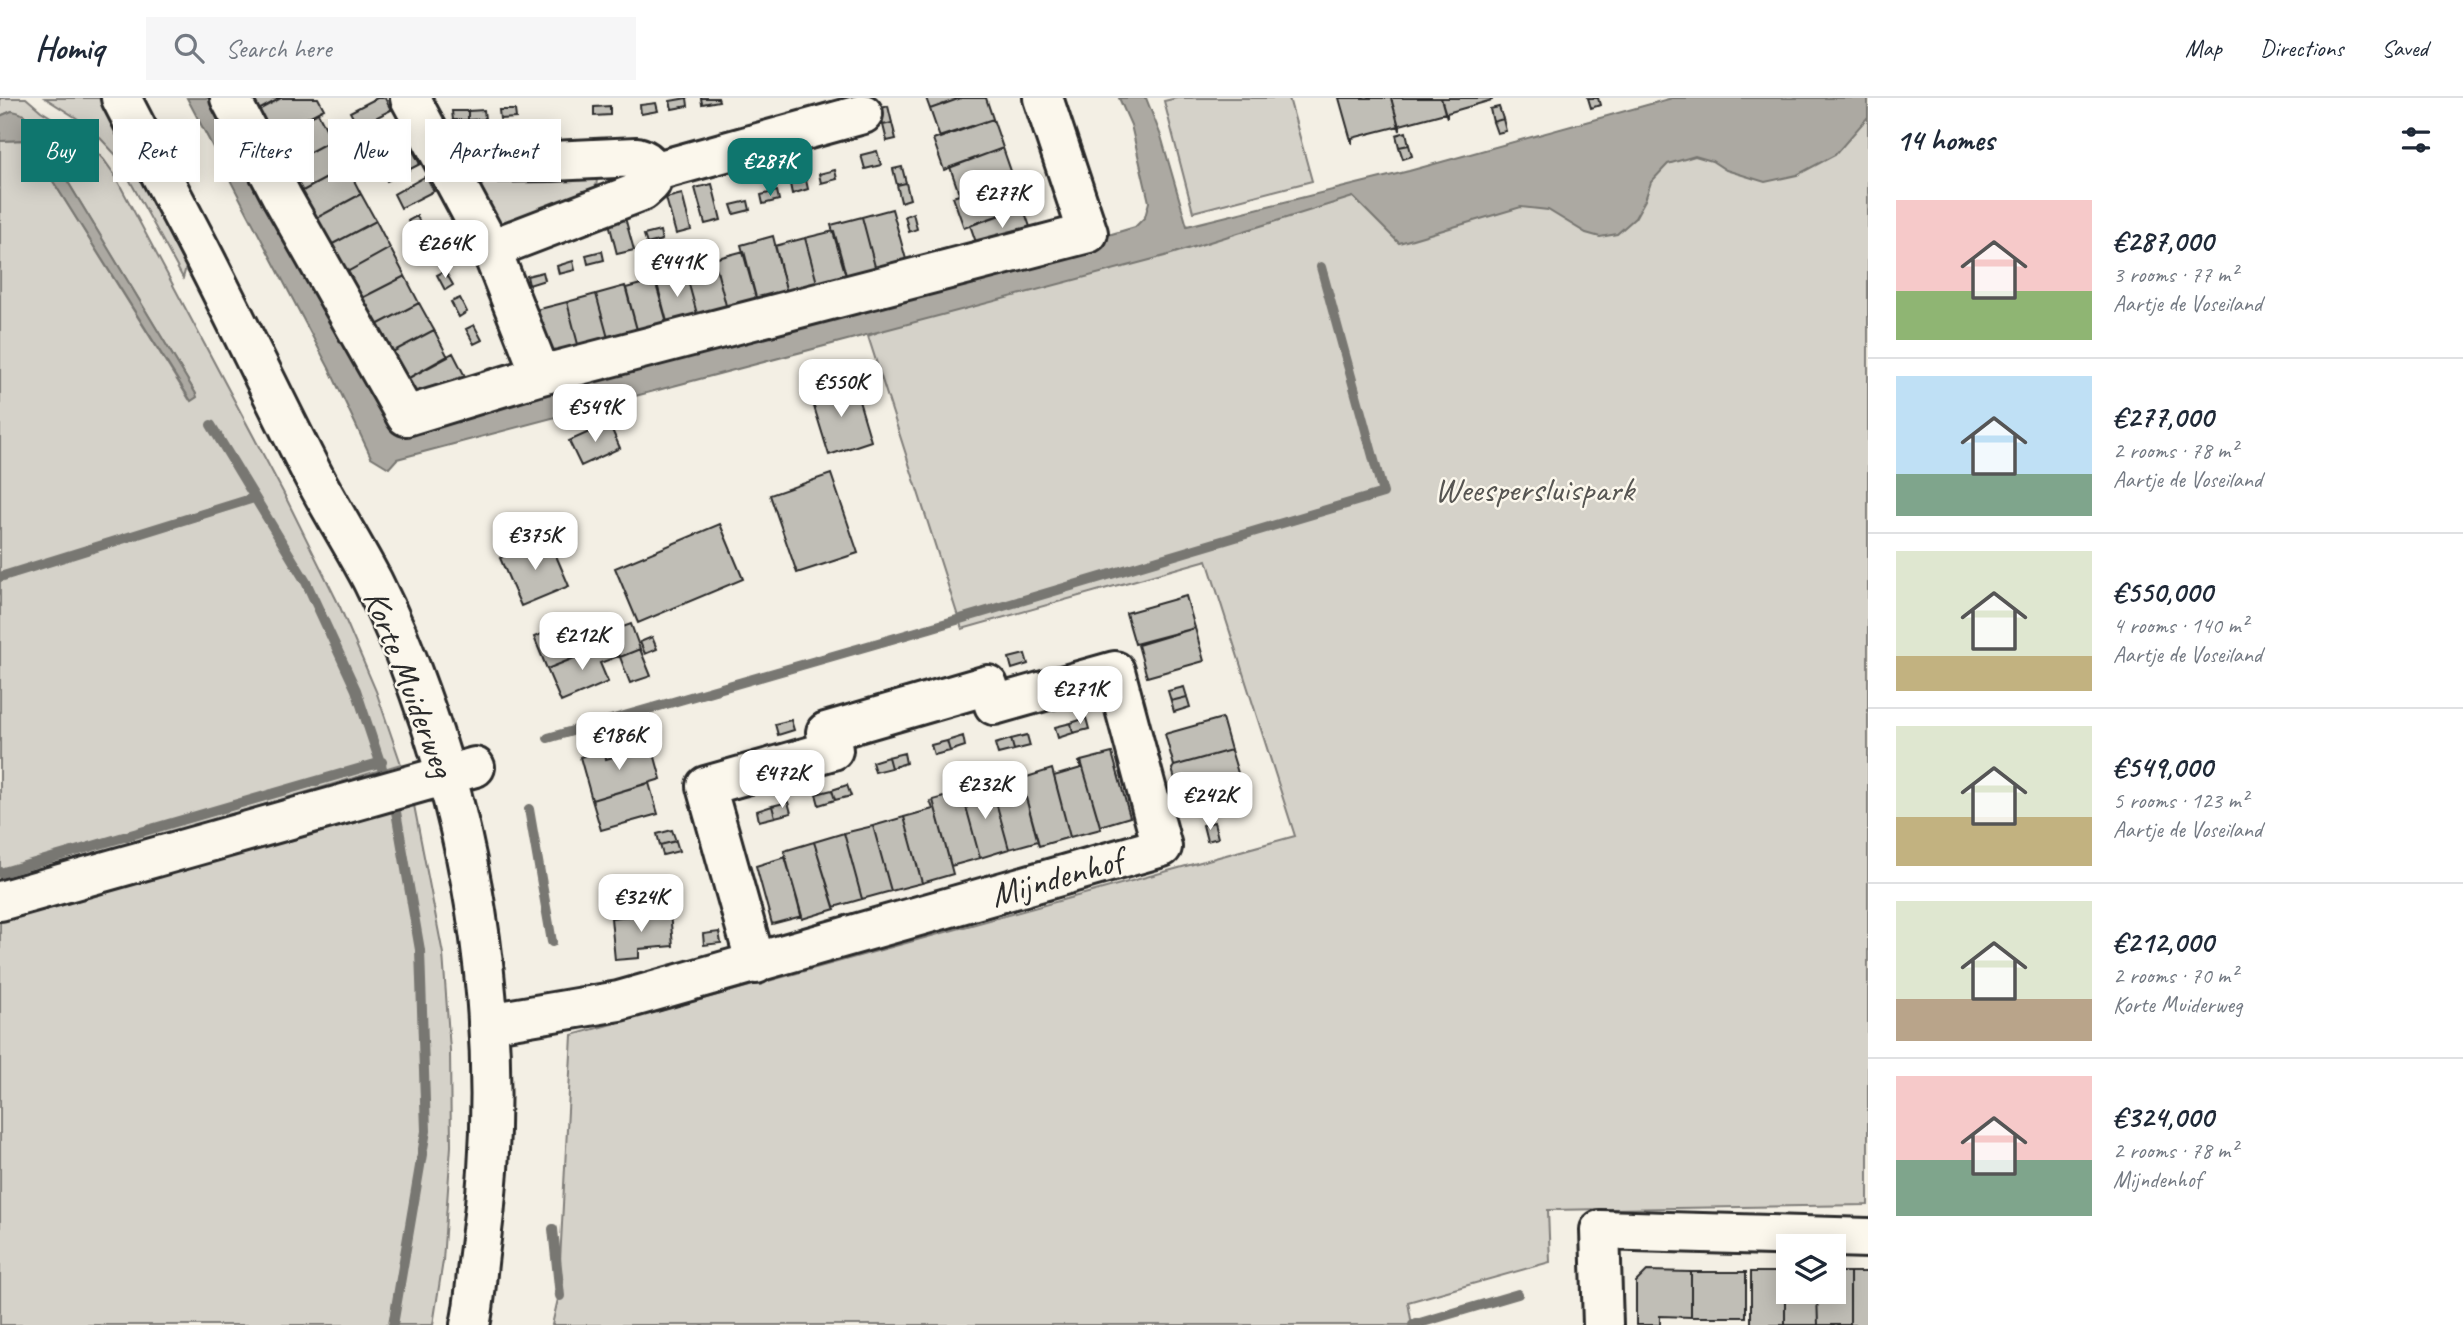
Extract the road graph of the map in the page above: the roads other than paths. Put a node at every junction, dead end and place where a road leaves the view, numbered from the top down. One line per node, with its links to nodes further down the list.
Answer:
1 (121, 98): 12 (street, Korte Muiderweg)
2 (230, 98): 11 (street)
3 (410, 98): 6 (street)
4 (1043, 98): 11 (street)
5 (863, 114): 8 (street)
6 (425, 125)
7 (561, 161): 8 (street)
8 (653, 172): 10 (street)
9 (456, 182): 10 (street)
10 (491, 248): 11 (street)
11 (541, 376)
12 (462, 771): 13 (street); 15 (street, Korte Muiderweg)
13 (0, 901)
14 (756, 964): 14 (street, Mijndenhof); 15 (street, Mijndenhof)
15 (488, 1023): 17 (street, Korte Muiderweg)
16 (1868, 1238): 18 (street)
17 (470, 1325)
18 (1603, 1325)

